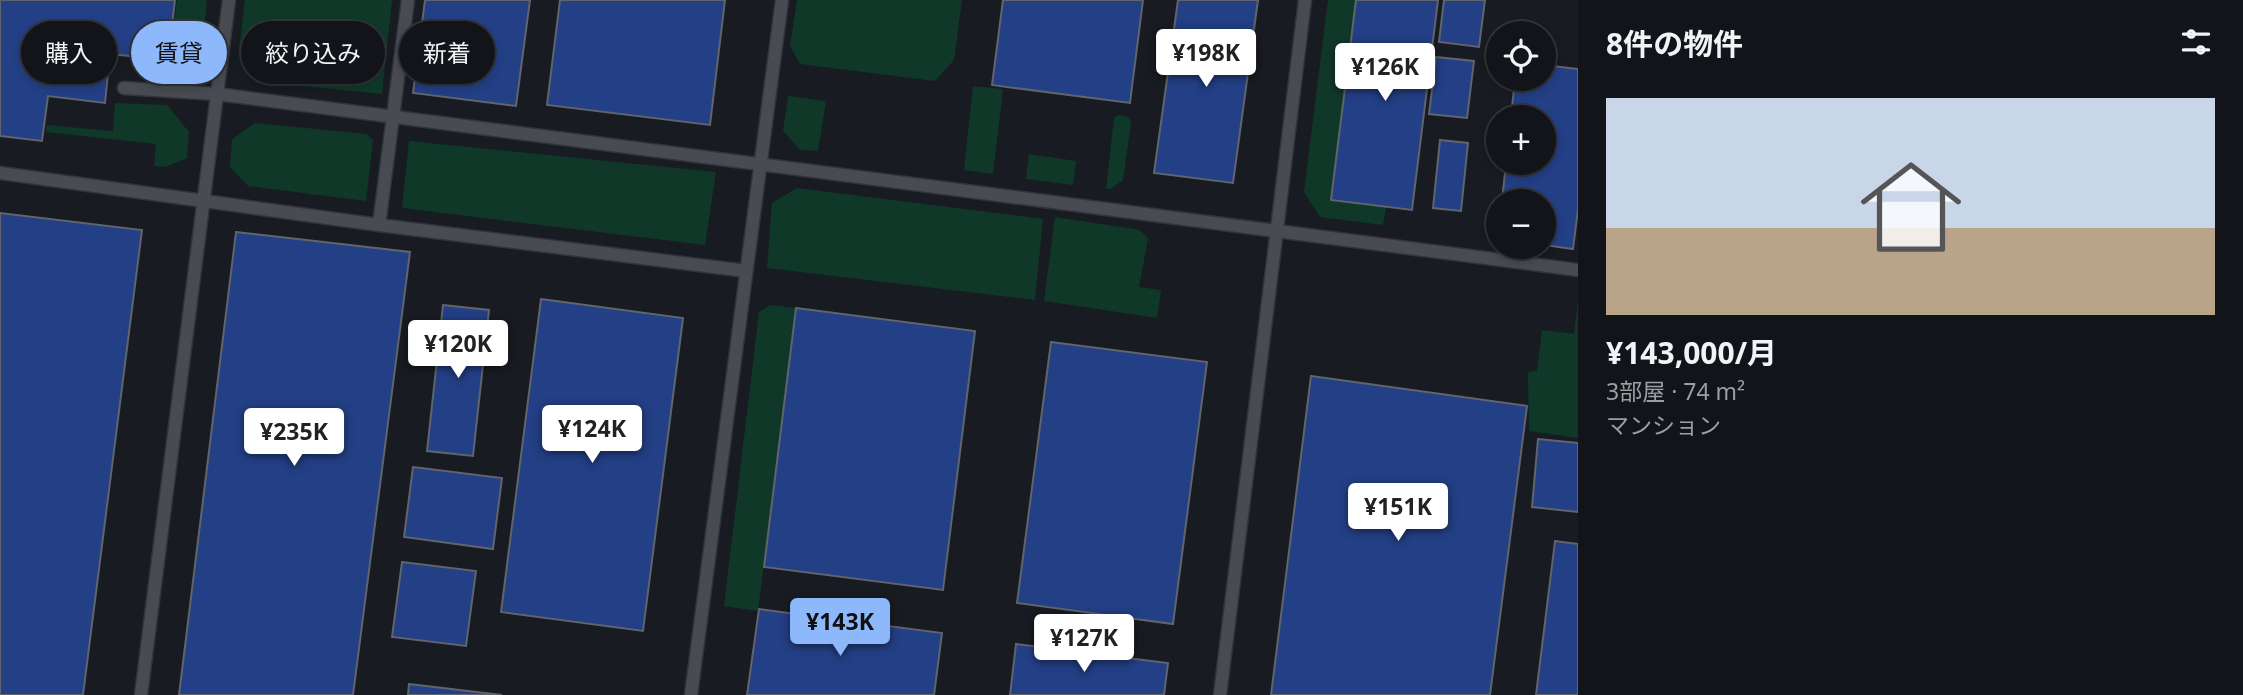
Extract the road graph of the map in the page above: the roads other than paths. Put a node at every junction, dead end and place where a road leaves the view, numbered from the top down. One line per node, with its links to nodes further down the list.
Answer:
1 (229, 0): 6 (lane)
2 (408, 0): 7 (lane)
3 (782, 0): 8 (lane)
4 (1305, 0): 12 (lane)
5 (124, 88): 6 (lane)
6 (217, 94): 7 (lane); 10 (lane)
7 (394, 118): 8 (lane); 11 (lane)
8 (761, 165): 12 (lane); 14 (lane)
9 (0, 173): 10 (lane)
10 (204, 200): 11 (lane); 15 (lane)
11 (379, 225): 14 (lane)
12 (1278, 231): 13 (lane); 17 (lane)
13 (1578, 270)
14 (746, 271): 16 (lane)
15 (141, 695)
16 (691, 695)
17 (1220, 695)

